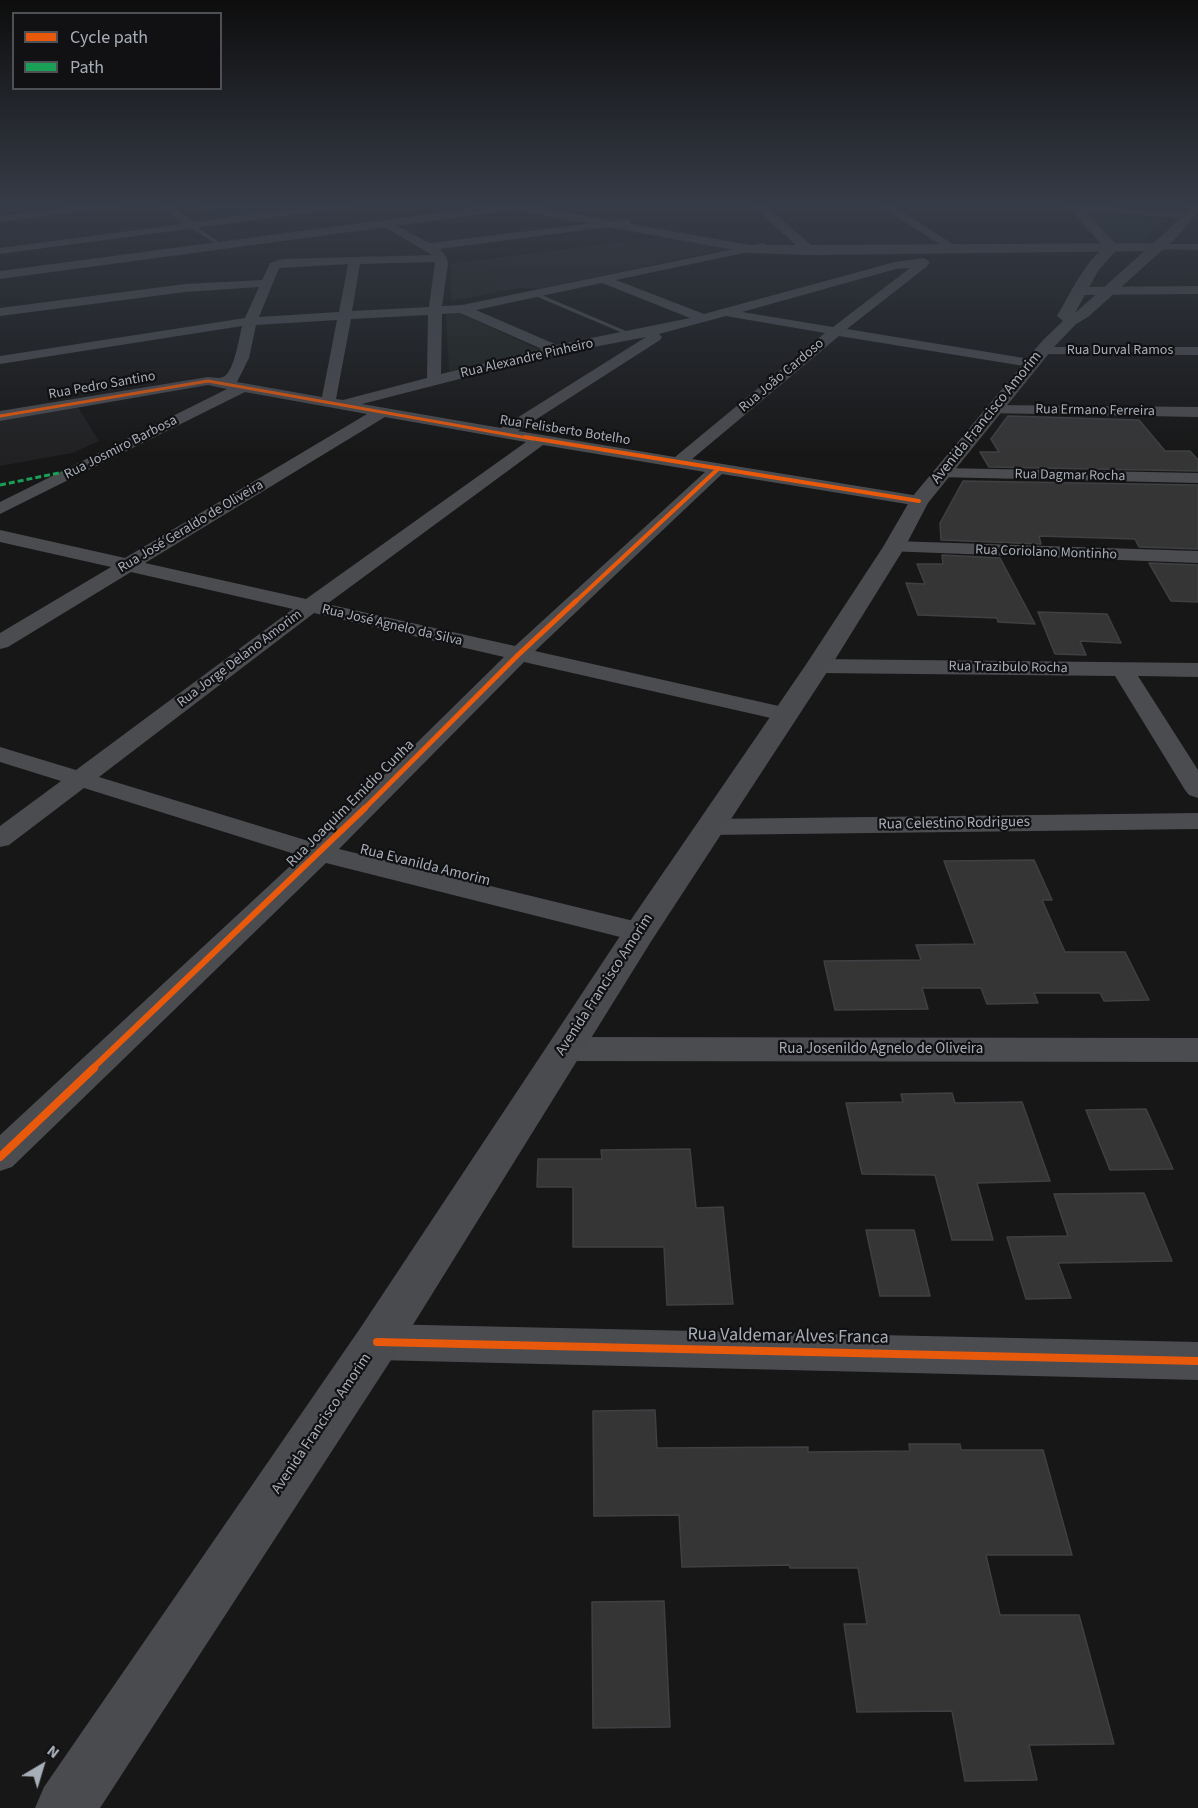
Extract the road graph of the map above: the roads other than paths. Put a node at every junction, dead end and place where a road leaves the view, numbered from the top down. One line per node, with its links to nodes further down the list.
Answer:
1 (182, 288): 15 (street)
2 (264, 288): 19 (street)
3 (350, 288): 17 (street)
4 (437, 288): 14 (street)
5 (563, 288): 12 (street)
6 (626, 288): 18 (street)
7 (810, 288): 16 (street, Rua Alexandre Pinheiro)
8 (890, 288): 22 (street, Rua João Cardoso)
9 (1085, 288): 20 (main road)
10 (1108, 288): 20 (main road, Avenida Francisco Amorim)
11 (1198, 290): 20 (street)
12 (535, 294): 13 (street); 23 (lane)
13 (462, 309): 14 (street); 25 (street)
14 (435, 310): 17 (street); 29 (street)
15 (0, 312)
16 (720, 312): 18 (street, Rua Alexandre Pinheiro); 22 (street)
17 (345, 315): 19 (street); 32 (street)
18 (702, 318): 21 (street, Rua Alexandre Pinheiro)
19 (250, 321): 27 (street); 30 (street)
20 (1063, 327): 22 (street); 24 (street, Rua Durval Ramos); 26 (street, Rua Durval Ramos); 33 (main road, Avenida Francisco Amorim)
21 (669, 328): 23 (street, Rua Alexandre Pinheiro); 37 (street)
22 (835, 332): 39 (street, Rua João Cardoso)
23 (632, 335): 25 (street, Rua Alexandre Pinheiro)
24 (1198, 343)
25 (556, 350): 29 (street, Rua Alexandre Pinheiro)
26 (1198, 351)
27 (0, 360)
28 (208, 381): 30 (street, Rua Felisberto Botelho); 36 (street, Rua Pedro Santino)
29 (434, 381): 32 (street, Rua Alexandre Pinheiro)
30 (225, 382): 31 (street, Rua Felisberto Botelho)
31 (243, 387): 32 (street, Rua Felisberto Botelho); 44 (street, Rua Josmiro Barbosa)
32 (334, 403): 34 (street, Rua Felisberto Botelho)
33 (993, 410): 35 (street, Rua Ermano Ferreira); 41 (main road, Avenida Francisco Amorim)
34 (382, 412): 37 (street, Rua Felisberto Botelho); 48 (street, Rua José Geraldo de Oliveira)
35 (1198, 412)
36 (0, 416)
37 (504, 433): 38 (street, Rua Felisberto Botelho)
38 (540, 440): 39 (street, Rua Felisberto Botelho); 49 (street, Rua Jorge Delano Amorim)
39 (680, 461): 40 (street, Rua Felisberto Botelho)
40 (719, 468): 43 (street, Rua Felisberto Botelho); 51 (street, Rua Joaquim Emidio Cunha)
41 (942, 473): 42 (street, Rua Dagmar Rocha); 43 (main road, Avenida Francisco Amorim)
42 (1198, 478)
43 (919, 501): 46 (main road, Avenida Francisco Amorim)
44 (0, 509)
45 (0, 536): 48 (street, Rua José Agnelo da Silva)
46 (894, 547): 47 (street, Rua Coriolano Montinho); 52 (main road, Avenida Francisco Amorim)
47 (1198, 557)
48 (127, 565): 49 (street, Rua José Agnelo da Silva); 50 (street, Rua José Geraldo de Oliveira)
49 (309, 607): 51 (street, Rua José Agnelo da Silva); 57 (street, Rua Jorge Delano Amorim)
50 (0, 642)
51 (518, 656): 55 (street, Rua José Agnelo da Silva); 62 (street, Rua Joaquim Emidio Cunha)
52 (818, 666): 53 (street, Rua Trazibulo Rocha); 55 (main road, Avenida Francisco Amorim)
53 (1122, 669): 54 (street, Rua Trazibulo Rocha); 58 (street)
54 (1198, 670)
55 (784, 714): 60 (main road, Avenida Francisco Amorim)
56 (0, 754): 57 (street, Rua Evanilda Amorim)
57 (81, 780): 61 (street, Rua Jorge Delano Amorim); 62 (street, Rua Evanilda Amorim)
58 (1198, 790)
59 (1198, 821): 60 (street, Rua Celestino Rodrigues)
60 (710, 827): 63 (main road, Avenida Francisco Amorim)
61 (0, 839)
62 (320, 853): 63 (street, Rua Evanilda Amorim); 66 (street, Rua Joaquim Emidio Cunha)
63 (640, 932): 64 (main road, Avenida Francisco Amorim)
64 (564, 1049): 65 (street, Rua Josenildo Agnelo de Oliveira); 67 (main road, Avenida Francisco Amorim)
65 (1198, 1050)
66 (0, 1157)
67 (377, 1342): 68 (street, Rua Valdemar Alves Franca); 69 (main road, Avenida Francisco Amorim)
68 (1198, 1361)
69 (65, 1808)

